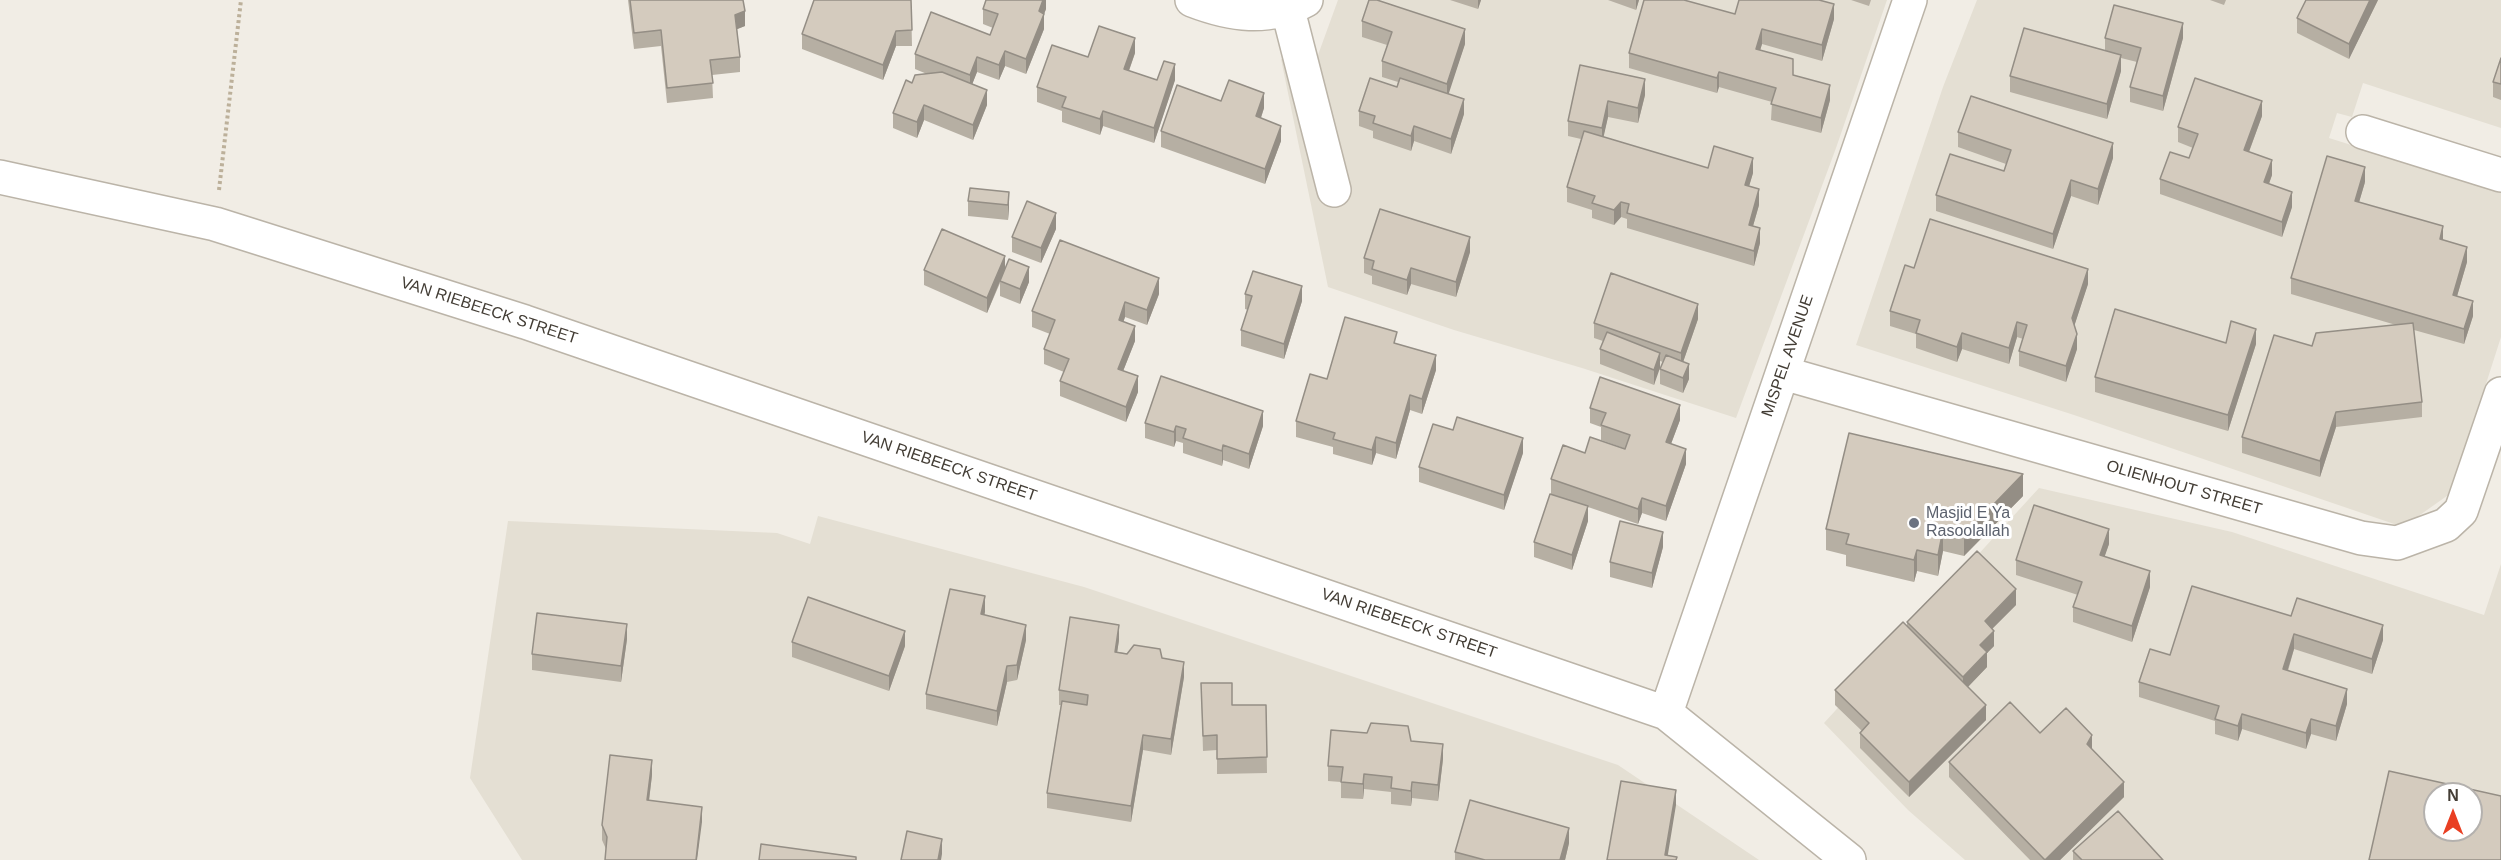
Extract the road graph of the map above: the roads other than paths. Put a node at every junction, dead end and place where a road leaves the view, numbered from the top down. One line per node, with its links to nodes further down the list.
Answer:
1 (1192, 0): 3 (street)
2 (1910, 0): 8 (street, MISPEL AVENUE)
3 (1297, 5): 7 (street)
4 (2363, 132): 5 (street)
5 (2501, 175)
6 (0, 177): 10 (street, VAN RIEBEECK STREET)
7 (1334, 190)
8 (1783, 373): 9 (street, OLIENHOUT STREET); 10 (street, MISPEL AVENUE)
9 (2501, 394)
10 (1666, 713): 11 (street, VAN RIEBEECK STREET)
11 (1849, 860)

